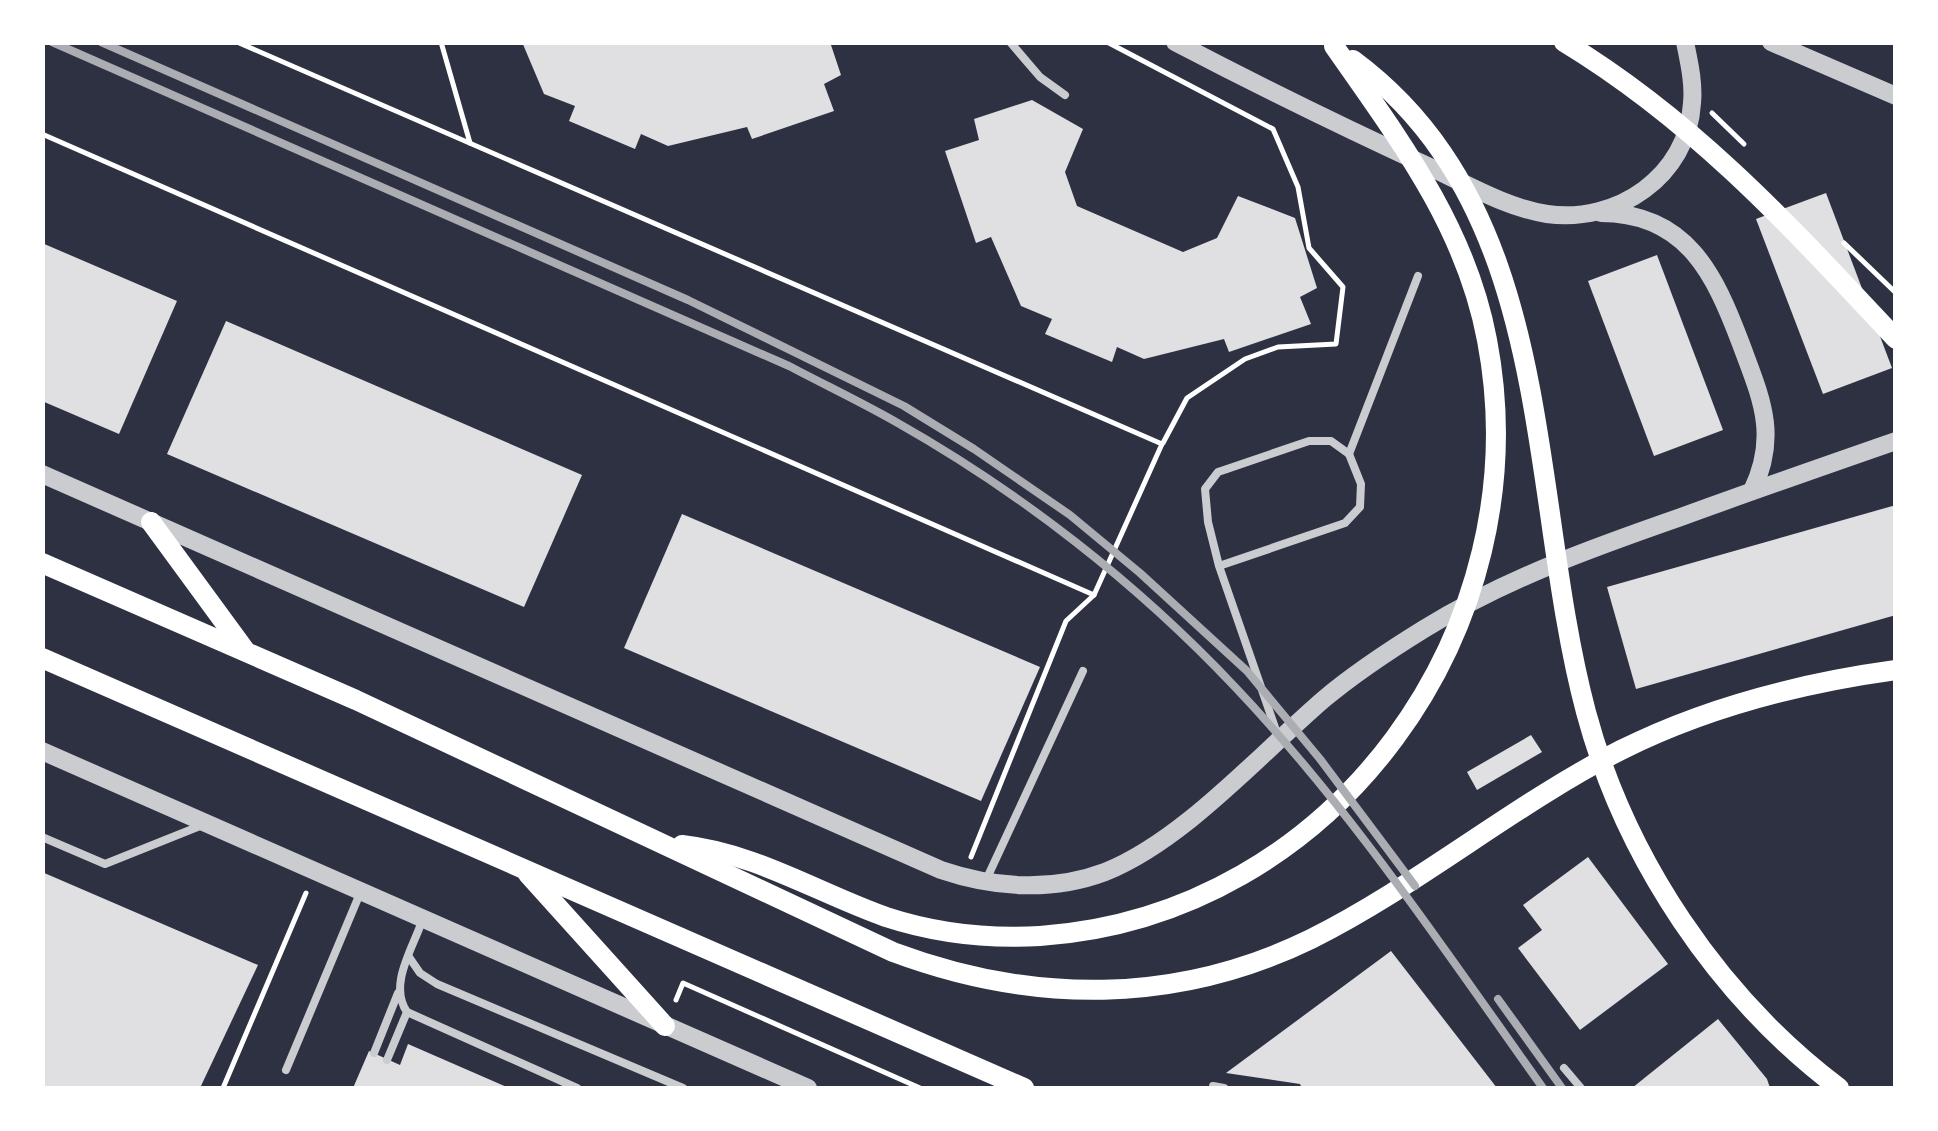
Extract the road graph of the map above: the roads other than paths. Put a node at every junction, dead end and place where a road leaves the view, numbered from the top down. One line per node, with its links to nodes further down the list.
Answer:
1 (1010, 42): 7 (lane)
2 (1175, 42): 9 (street)
3 (1564, 42): 11 (main road)
4 (1685, 42): 9 (street)
5 (1771, 42): 8 (street)
6 (1332, 44): 27 (main road); 47 (main road)
7 (1065, 95)
8 (1896, 96)
9 (1586, 213): 15 (street)
10 (1418, 276): 13 (lane)
11 (1896, 339)
12 (1896, 441): 15 (street)
13 (1349, 454): 18 (lane); 18 (lane)
14 (42, 474): 16 (street)
15 (1752, 491): 23 (street)
16 (152, 522): 19 (main road); 29 (street)
17 (42, 563): 19 (main road)
18 (1219, 566): 23 (lane)
19 (245, 651): 27 (main road)
20 (47, 662): 28 (main road)
21 (1896, 670): 27 (main road)
22 (1083, 671): 29 (lane)
23 (1280, 739): 29 (street)
24 (42, 751): 25 (street)
25 (207, 823): 26 (lane); 30 (street)
26 (42, 837)
27 (664, 843)
28 (523, 869): 35 (main road); 44 (main road)
29 (985, 882)
30 (361, 891): 31 (street); 39 (lane)
31 (424, 917): 32 (lane); 35 (street)
32 (409, 956): 33 (lane); 42 (lane)
33 (398, 993): 34 (lane); 36 (lane)
34 (406, 1012): 37 (lane); 41 (lane)
35 (665, 1026): 43 (street)
36 (374, 1054)
37 (388, 1060)
38 (1564, 1068): 46 (lane)
39 (286, 1070)
40 (1213, 1086): 45 (lane)
41 (577, 1088)
42 (683, 1088)
43 (808, 1088)
44 (1024, 1088)
45 (1224, 1088)
46 (1581, 1088)
47 (1839, 1088)

